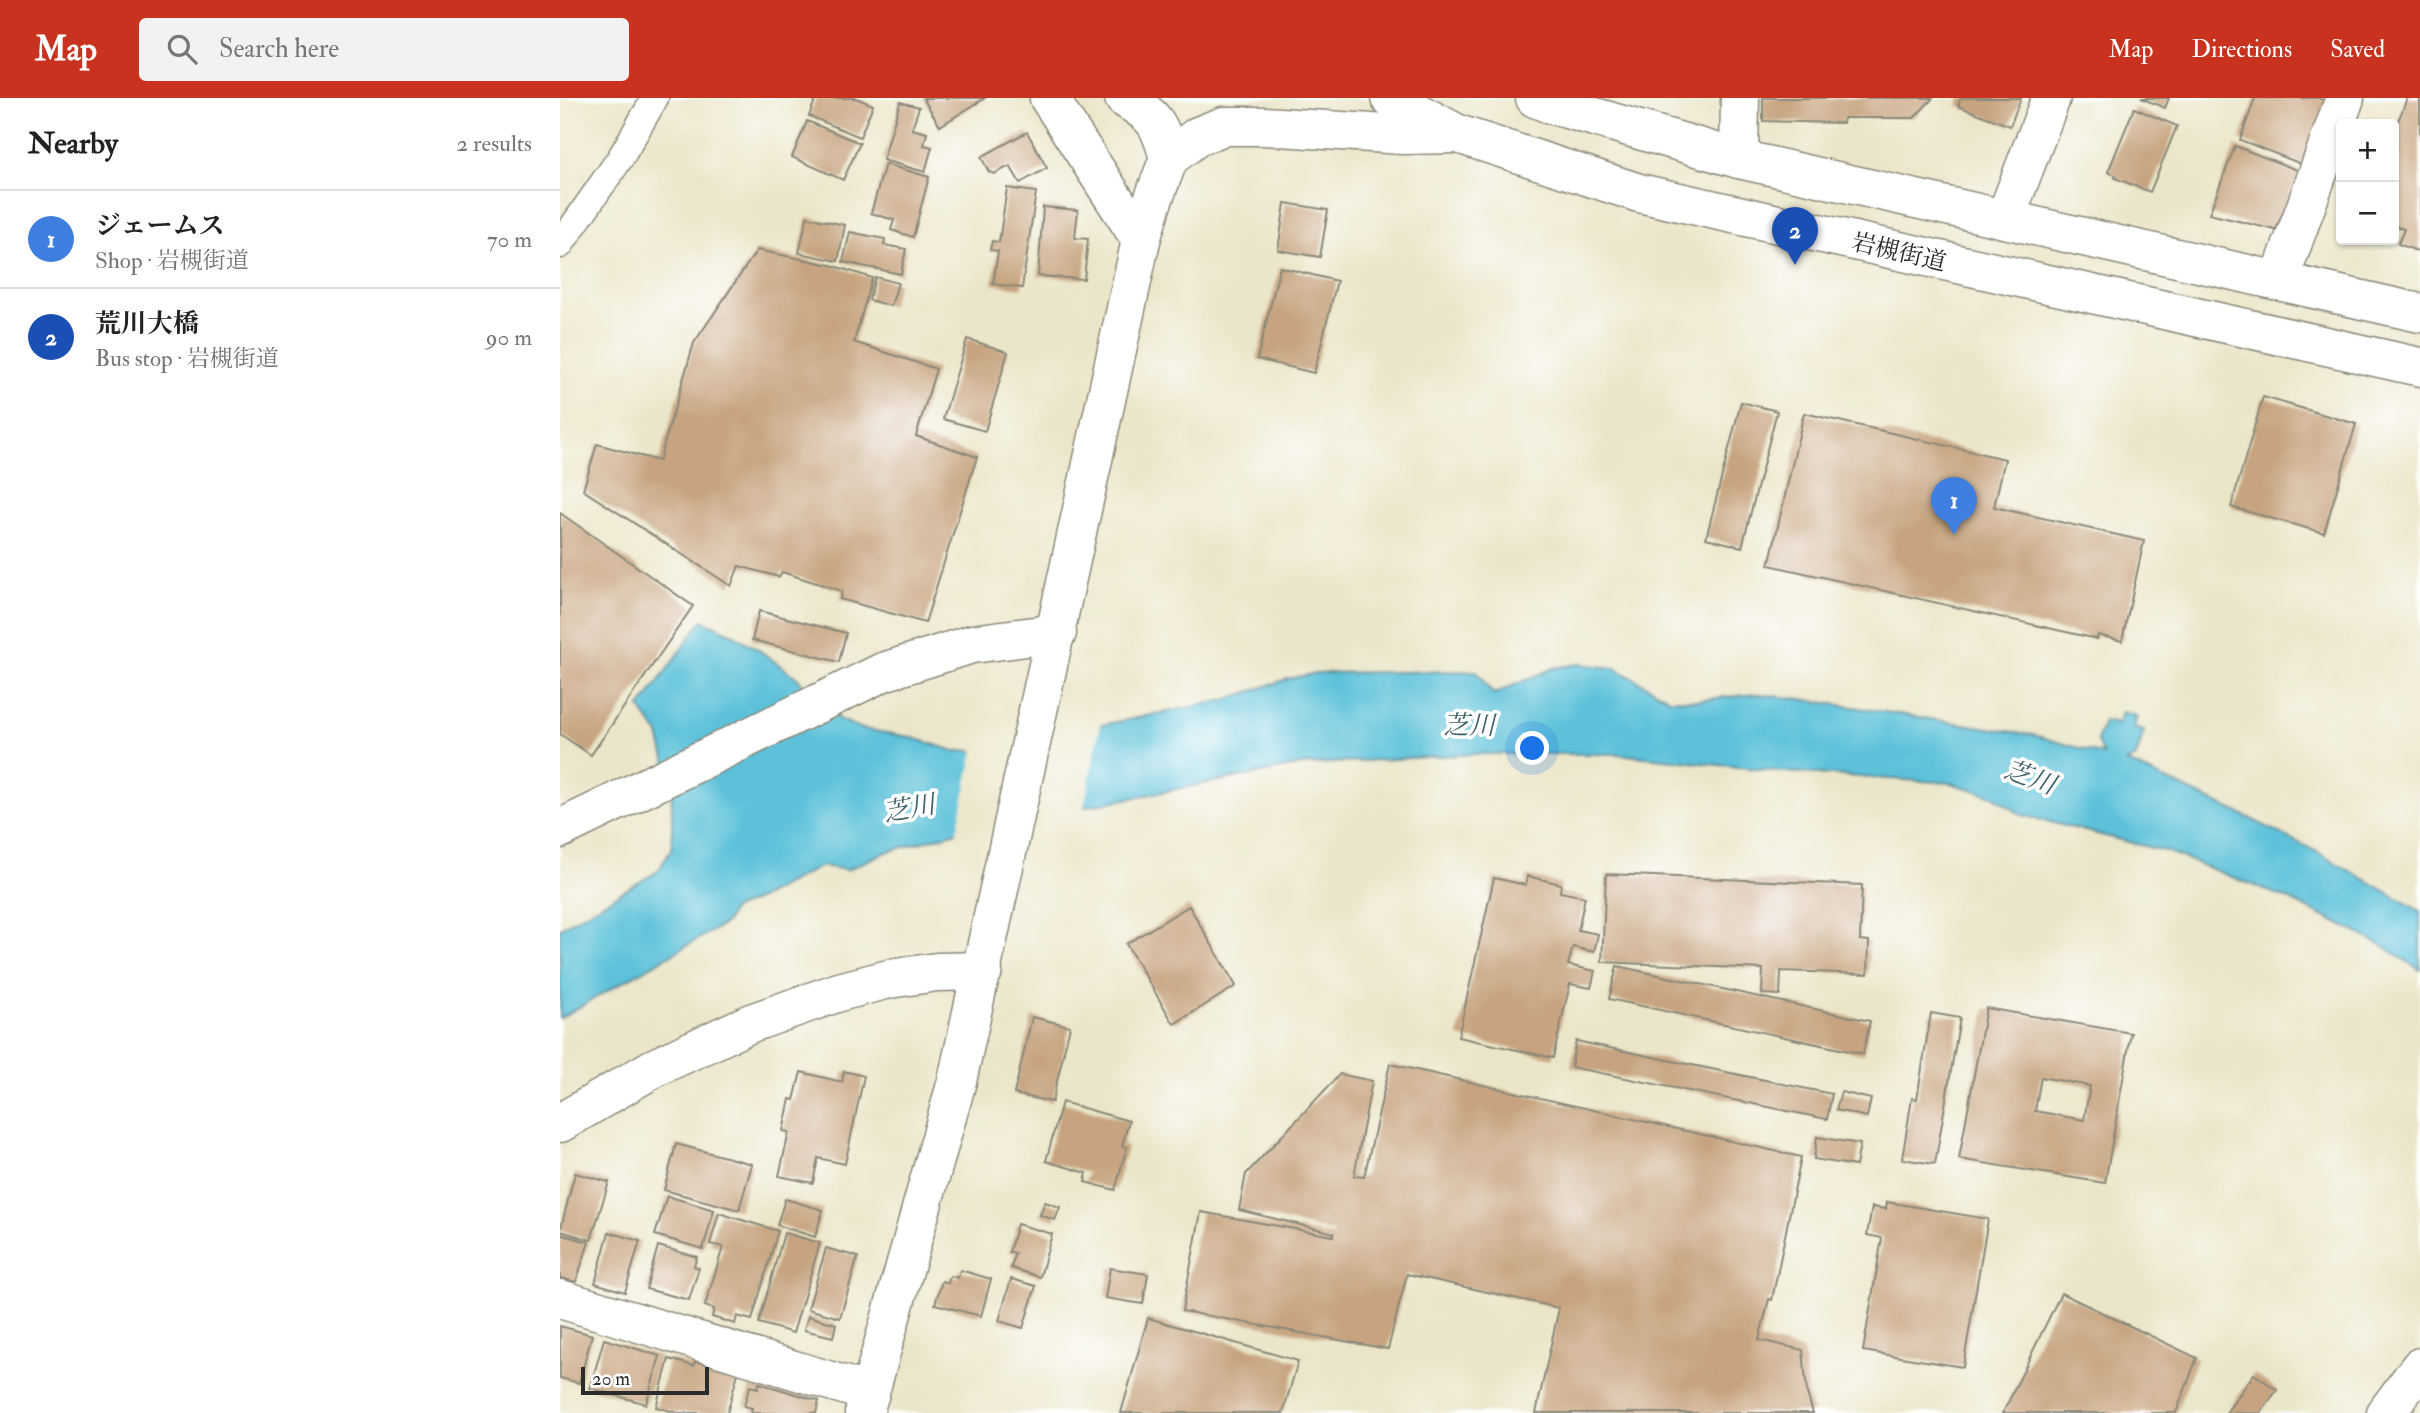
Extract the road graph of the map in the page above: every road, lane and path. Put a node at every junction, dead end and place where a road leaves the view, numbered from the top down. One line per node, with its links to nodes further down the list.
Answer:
1 (655, 98): 14 (lane)
2 (1049, 98): 13 (main road)
3 (1124, 98): 10 (main road)
4 (1390, 98): 9 (main road, 岩槻街道)
5 (1535, 98): 11 (main road)
6 (1740, 98): 11 (main road)
7 (2051, 98): 12 (main road)
8 (2345, 98): 15 (main road)
9 (1458, 134): 10 (main road); 17 (main road, 岩槻街道)
10 (1169, 158): 13 (main road)
11 (1739, 159): 12 (main road)
12 (2005, 219): 15 (main road)
13 (1141, 240): 18 (main road)
14 (560, 246)
15 (2279, 281): 16 (main road)
16 (2420, 313)
17 (2420, 367)
18 (1057, 633): 19 (main road); 20 (main road)
19 (569, 813)
20 (983, 971): 21 (main road); 24 (main road)
21 (560, 1123)
22 (560, 1299): 24 (main road)
23 (2420, 1367): 25 (main road)
24 (867, 1403)
25 (2386, 1413)

